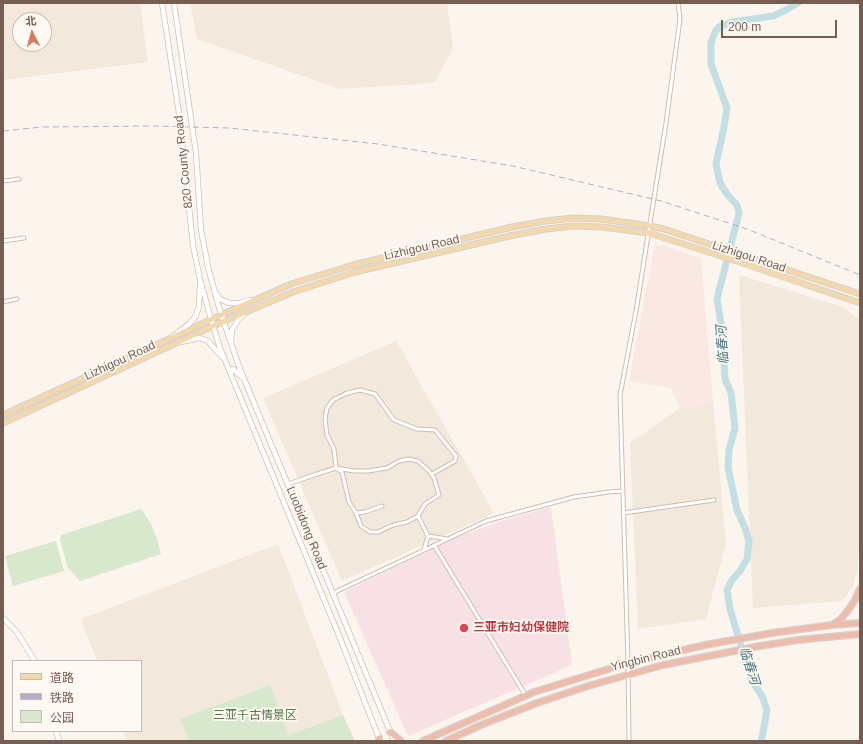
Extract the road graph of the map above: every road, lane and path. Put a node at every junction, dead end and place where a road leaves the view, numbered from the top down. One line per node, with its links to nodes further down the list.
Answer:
1 (162, 3): 10 (main road, 820 County Road)
2 (174, 3): 11 (main road, 820 County Road)
3 (678, 3): 6 (street)
4 (19, 179): 5 (street)
5 (3, 181)
6 (650, 226): 7 (street); 12 (main road, Lizhigou Road); 14 (main road, Lizhigou Road)
7 (649, 233): 16 (main road, Lizhigou Road); 17 (main road, Lizhigou Road); 33 (street)
8 (24, 238): 9 (street)
9 (3, 241)
10 (200, 279): 19 (main road, 820 County Road); 22 (main road)
11 (214, 290): 14 (main road); 18 (main road, 820 County Road)
12 (860, 294)
13 (17, 299): 15 (street)
14 (254, 300): 18 (main road, Lizhigou Road)
15 (3, 302)
16 (860, 303)
17 (248, 311): 20 (main road, Lizhigou Road); 24 (main road)
18 (221, 314): 19 (main road, Lizhigou Road); 20 (main road, Luobidong Road)
19 (211, 319): 21 (main road, Luobidong Road); 22 (main road, Lizhigou Road)
20 (223, 322): 21 (main road, Lizhigou Road); 24 (main road, Luobidong Road)
21 (214, 326): 23 (main road, Lizhigou Road); 25 (main road, Luobidong Road)
22 (171, 338): 28 (main road, Lizhigou Road)
23 (174, 344): 25 (main road); 29 (main road, Lizhigou Road)
24 (234, 352): 27 (main road, Luobidong Road)
25 (226, 363): 26 (main road, Luobidong Road)
26 (231, 373): 27 (main road); 54 (main road, Luobidong Road)
27 (247, 385): 32 (main road, Luobidong Road)
28 (3, 416)
29 (3, 423)
30 (336, 468): 31 (street); 31 (street); 32 (street); 36 (street)
31 (432, 474): 38 (street)
32 (288, 484): 44 (main road, Luobidong Road)
33 (622, 491): 37 (street); 40 (street)
34 (714, 500): 37 (street)
35 (382, 506): 36 (street)
36 (356, 513): 38 (street)
37 (623, 513): 50 (street)
38 (418, 516): 39 (street)
39 (428, 536): 40 (street); 42 (street)
40 (448, 539): 41 (street)
41 (434, 545): 42 (street); 52 (street)
42 (424, 550): 44 (street)
43 (860, 589): 47 (highway)
44 (333, 593): 53 (main road, Luobidong Road)
45 (3, 618): 49 (main road)
46 (860, 623): 47 (highway)
47 (832, 625): 50 (highway, Yingbin Road)
48 (860, 634): 51 (highway, Yingbin Road)
49 (34, 660)
50 (628, 663): 51 (street); 52 (highway, Yingbin Road)
51 (628, 675): 58 (highway, Yingbin Road); 59 (street)
52 (526, 696): 57 (highway, Yingbin Road)
53 (390, 732): 55 (main road, Luobidong Road); 56 (highway)
54 (380, 740)
55 (394, 741)
56 (402, 741)
57 (423, 741)
58 (446, 741)
59 (629, 741)

